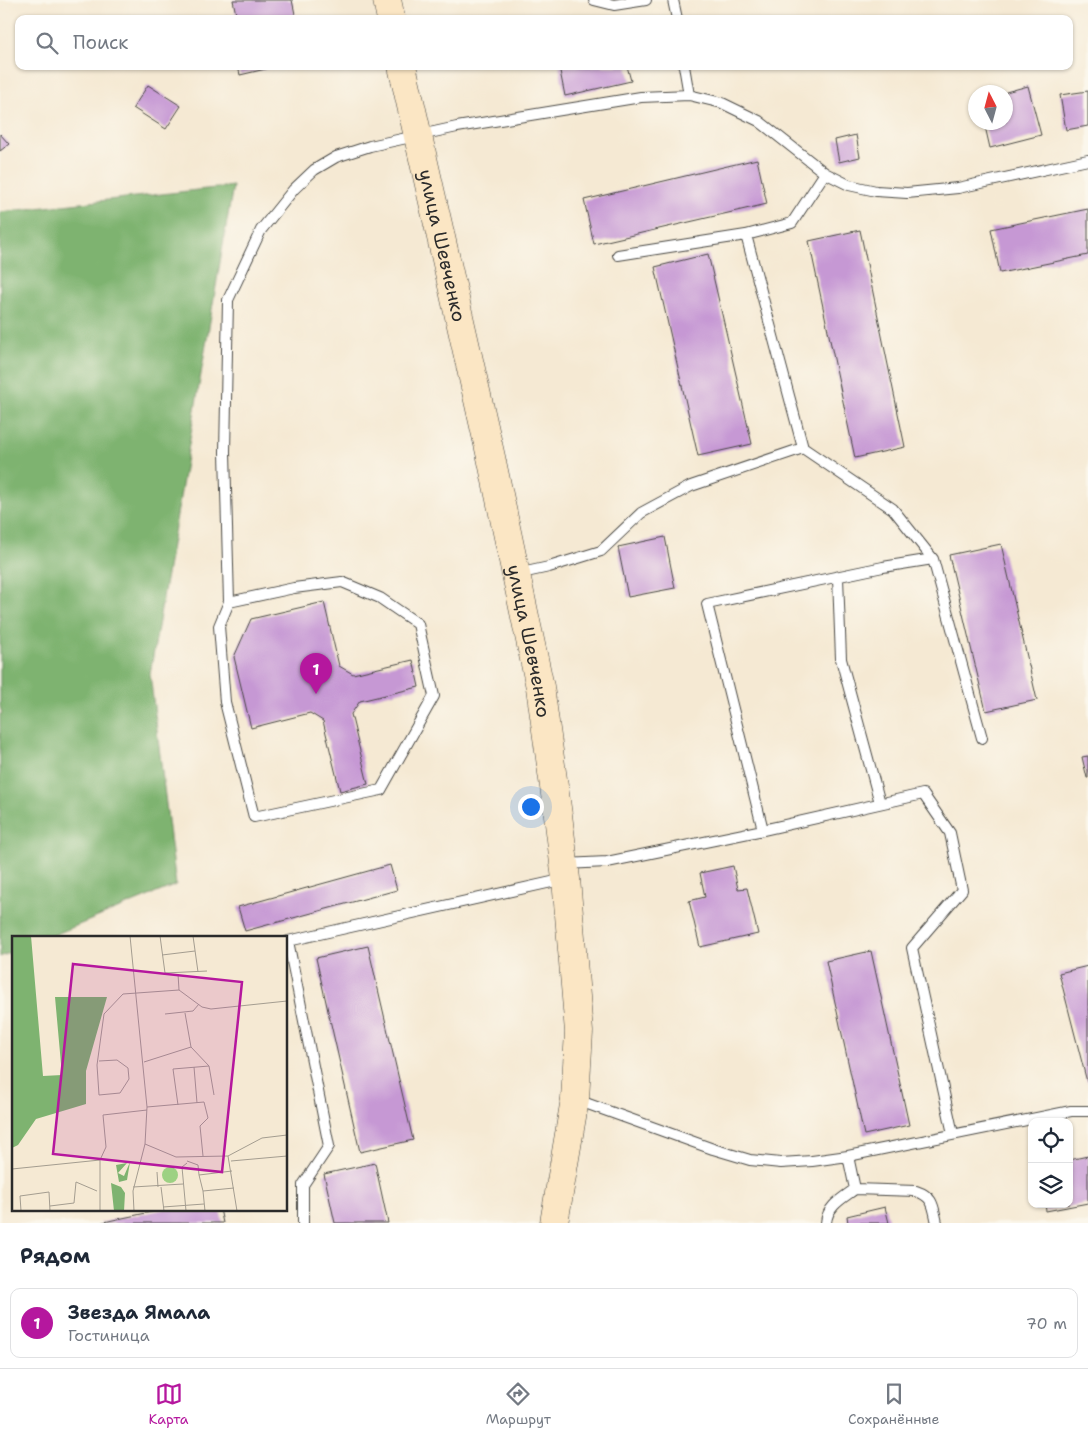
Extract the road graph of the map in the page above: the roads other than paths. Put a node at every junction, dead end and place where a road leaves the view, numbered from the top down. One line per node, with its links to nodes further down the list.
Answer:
1 (387, 0): 5 (street)
2 (594, 0): 3 (lane)
3 (646, 0)
4 (673, 0): 6 (lane)
5 (390, 15)
6 (675, 15)
7 (403, 70): 10 (street, улица Шевченко)
8 (685, 70): 9 (lane)
9 (689, 95): 10 (lane); 12 (lane)
10 (417, 136): 17 (street, улица Шевченко); 19 (lane)
11 (1088, 160): 12 (lane)
12 (825, 173): 13 (lane)
13 (746, 235): 14 (lane); 15 (lane)
14 (618, 255)
15 (803, 448): 16 (lane); 17 (lane)
16 (933, 559): 18 (lane); 20 (lane)
17 (516, 574): 23 (street, улица Шевченко)
18 (838, 577): 21 (lane); 22 (lane)
19 (229, 602): 19 (lane)
20 (982, 738)
21 (880, 803): 22 (lane); 26 (lane)
22 (763, 830): 23 (lane)
23 (565, 871): 24 (street, улица Шевченко); 29 (lane)
24 (575, 1099): 27 (lane); 30 (street, улица Шевченко)
25 (1088, 1111): 26 (lane)
26 (953, 1134): 27 (lane)
27 (848, 1156): 28 (lane)
28 (855, 1189): 31 (lane); 32 (lane)
29 (303, 1223)
30 (554, 1223)
31 (826, 1223)
32 (936, 1223)

